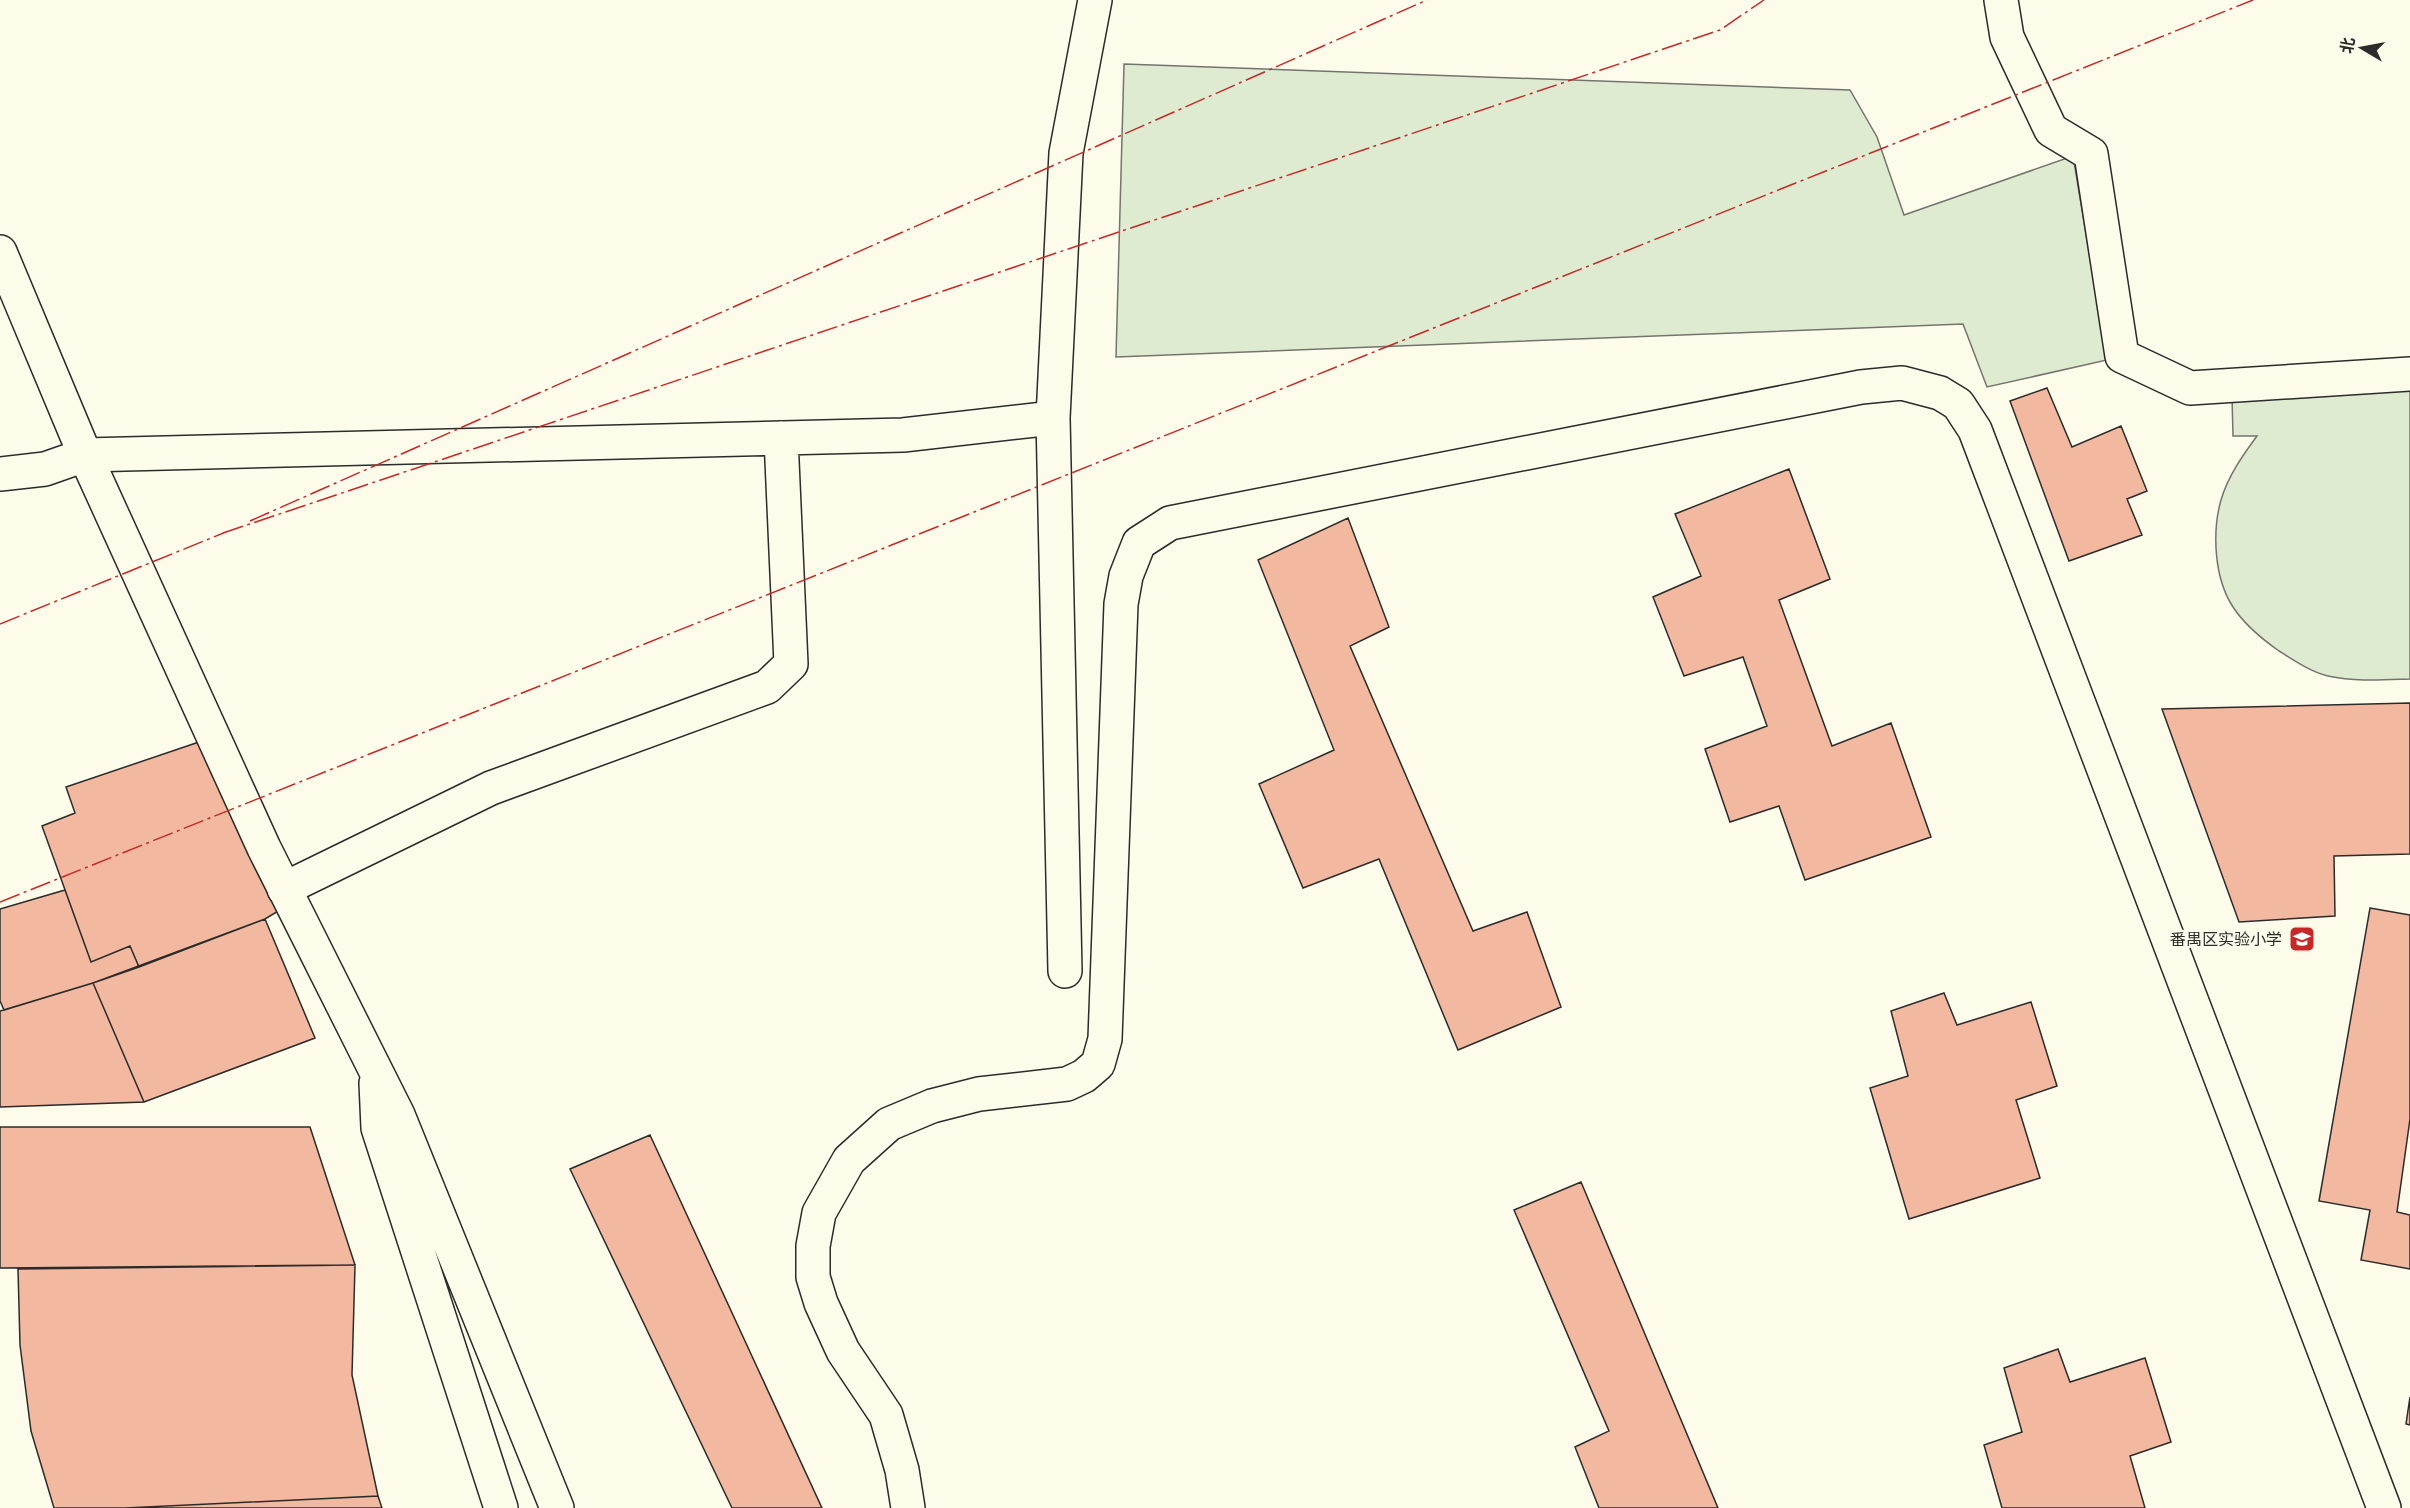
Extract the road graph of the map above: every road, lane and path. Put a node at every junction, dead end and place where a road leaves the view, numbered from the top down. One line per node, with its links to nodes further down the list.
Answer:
1 (1095, 0): 5 (street)
2 (2001, 0): 4 (street)
3 (0, 252): 7 (street)
4 (2410, 374)
5 (1053, 418): 6 (street); 10 (street)
6 (781, 438): 7 (street); 9 (street)
7 (85, 455): 8 (street); 9 (street)
8 (0, 474)
9 (284, 888): 11 (street)
10 (1065, 971)
11 (375, 1067): 12 (street); 13 (street)
12 (501, 1508)
13 (557, 1508)
14 (908, 1508): 15 (street)
15 (2384, 1508)

